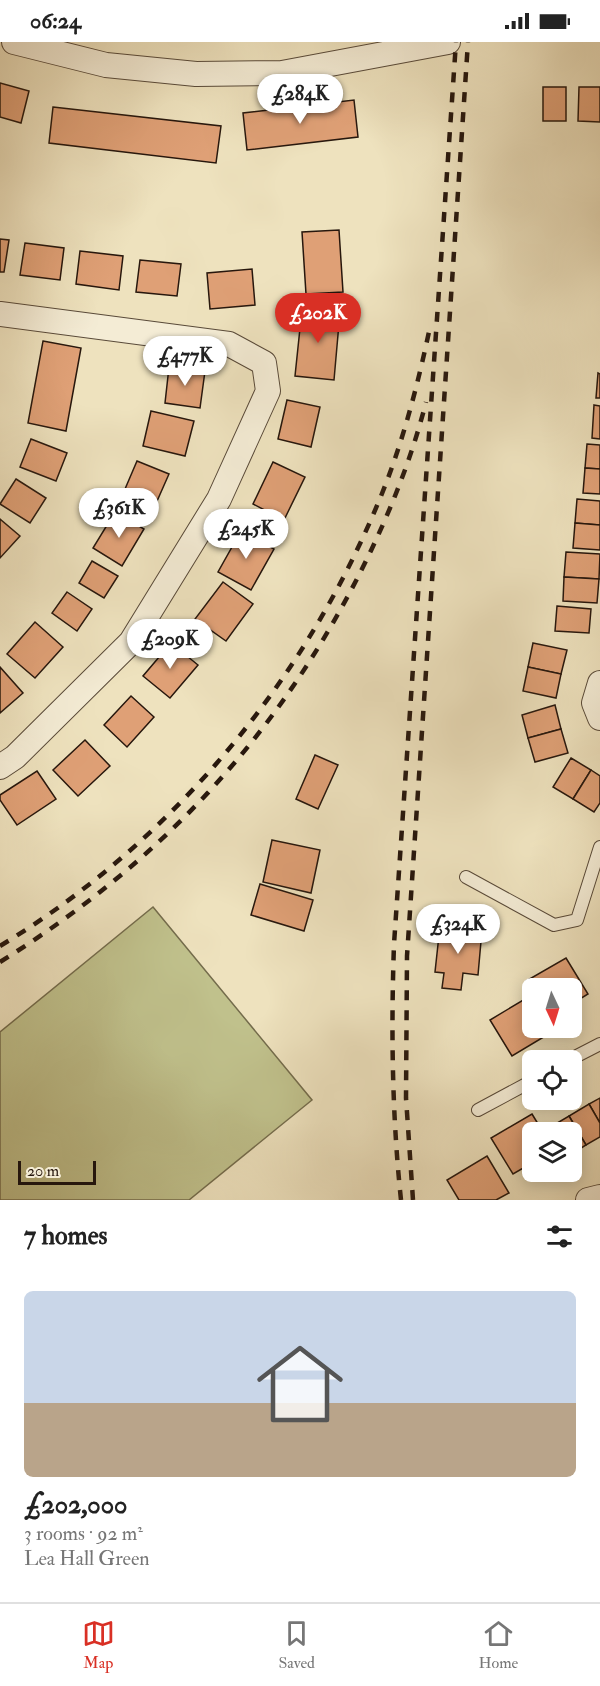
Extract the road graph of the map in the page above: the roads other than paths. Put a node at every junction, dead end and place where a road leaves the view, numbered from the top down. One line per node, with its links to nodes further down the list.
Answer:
1 (14, 42): 3 (street)
2 (441, 43): 3 (street)
3 (394, 46)
4 (0, 314): 7 (street)
5 (600, 683): 6 (street)
6 (600, 718)
7 (0, 767)
8 (600, 847): 9 (lane)
9 (466, 878)
10 (600, 1044): 11 (lane)
11 (582, 1053)
12 (522, 1086): 13 (lane)
13 (478, 1110)
14 (600, 1197): 15 (street)
15 (588, 1200)

